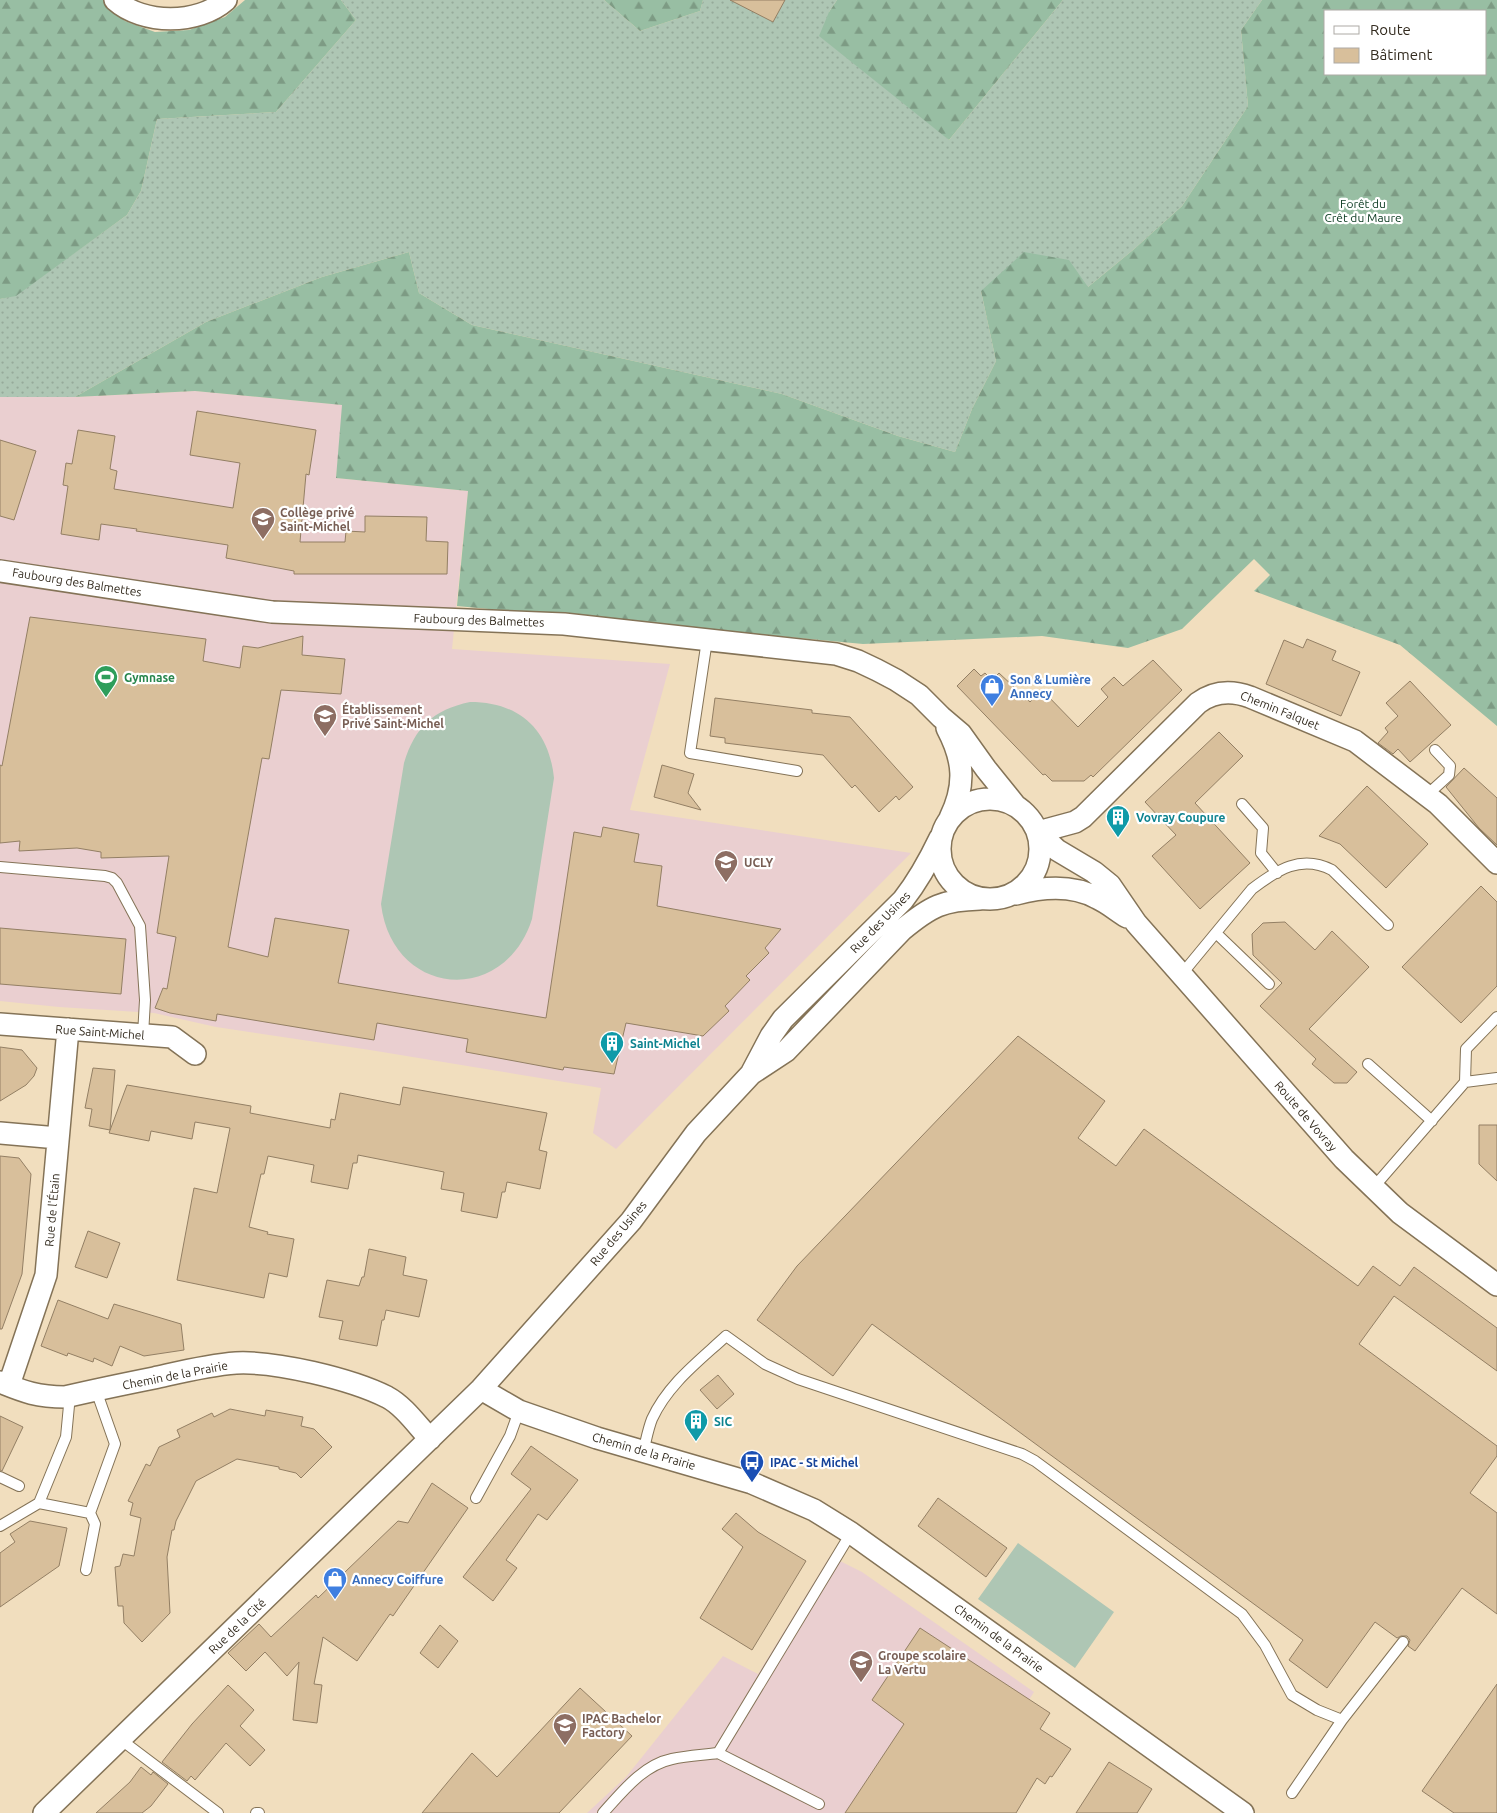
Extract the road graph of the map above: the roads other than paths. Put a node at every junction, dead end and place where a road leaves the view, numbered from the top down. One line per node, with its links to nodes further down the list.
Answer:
1 (115, 0): 2 (street)
2 (226, 0)
3 (0, 571): 4 (street, Faubourg des Balmettes)
4 (707, 640): 5 (street, Faubourg des Balmettes); 7 (lane)
5 (941, 717): 10 (street, Faubourg des Balmettes); 11 (street, Faubourg des Balmettes)
6 (1436, 750): 8 (lane)
7 (798, 771)
8 (1427, 795): 12 (street, Chemin Falquet); 13 (street, Chemin Falquet)
9 (1242, 804): 15 (lane)
10 (1015, 805): 11 (street); 12 (street)
11 (945, 826): 17 (street); 29 (street, Rue des Usines)
12 (1038, 832): 16 (street); 18 (street, Route de Vovray)
13 (1497, 862)
14 (0, 866): 26 (lane)
15 (1277, 873): 19 (lane); 20 (lane)
16 (1010, 896): 17 (street); 18 (street, Route de Vovray)
17 (980, 899): 29 (street, Rue des Usines)
18 (1136, 923): 21 (street, Route de Vovray)
19 (1388, 925)
20 (1216, 933): 21 (lane); 22 (lane)
21 (1181, 975): 35 (street, Route de Vovray)
22 (1269, 984)
23 (1497, 1016): 31 (lane)
24 (0, 1024): 25 (street, Rue Saint-Michel)
25 (68, 1029): 26 (street, Rue Saint-Michel); 34 (street, Rue de l'Étain)
26 (143, 1035): 27 (street, Rue Saint-Michel)
27 (195, 1054)
28 (1368, 1064): 32 (lane)
29 (751, 1074): 38 (street, Rue des Usines)
30 (1497, 1078): 31 (lane)
31 (1465, 1082): 32 (lane)
32 (1432, 1121): 35 (lane)
33 (0, 1134): 34 (street)
34 (58, 1138): 37 (street, Rue de l'Étain)
35 (1373, 1188): 36 (street, Route de Vovray)
36 (1497, 1285)
37 (4, 1384): 40 (street, Chemin de la Prairie)
38 (481, 1389): 41 (street, Chemin de la Prairie); 42 (street)
39 (96, 1390): 40 (street, Chemin de la Prairie); 42 (street, Chemin de la Prairie); 48 (lane)
40 (70, 1396): 47 (lane)
41 (519, 1411): 43 (street, Chemin de la Prairie); 46 (lane)
42 (430, 1439): 54 (street, Rue de la Cité)
43 (643, 1452): 50 (street, Chemin de la Prairie); 53 (lane)
44 (0, 1477): 45 (lane)
45 (19, 1486)
46 (476, 1498)
47 (39, 1503): 48 (lane); 49 (lane)
48 (90, 1513): 51 (lane)
49 (0, 1526)
50 (851, 1533): 55 (lane); 61 (street, Chemin de la Prairie)
51 (86, 1570)
52 (1403, 1642): 53 (lane)
53 (1342, 1720): 56 (lane)
54 (120, 1739): 58 (street, Rue de la Cité); 59 (lane)
55 (718, 1753): 57 (lane); 60 (lane)
56 (1292, 1793)
57 (819, 1804)
58 (44, 1813)
59 (218, 1813)
60 (603, 1813)
61 (1243, 1813)

